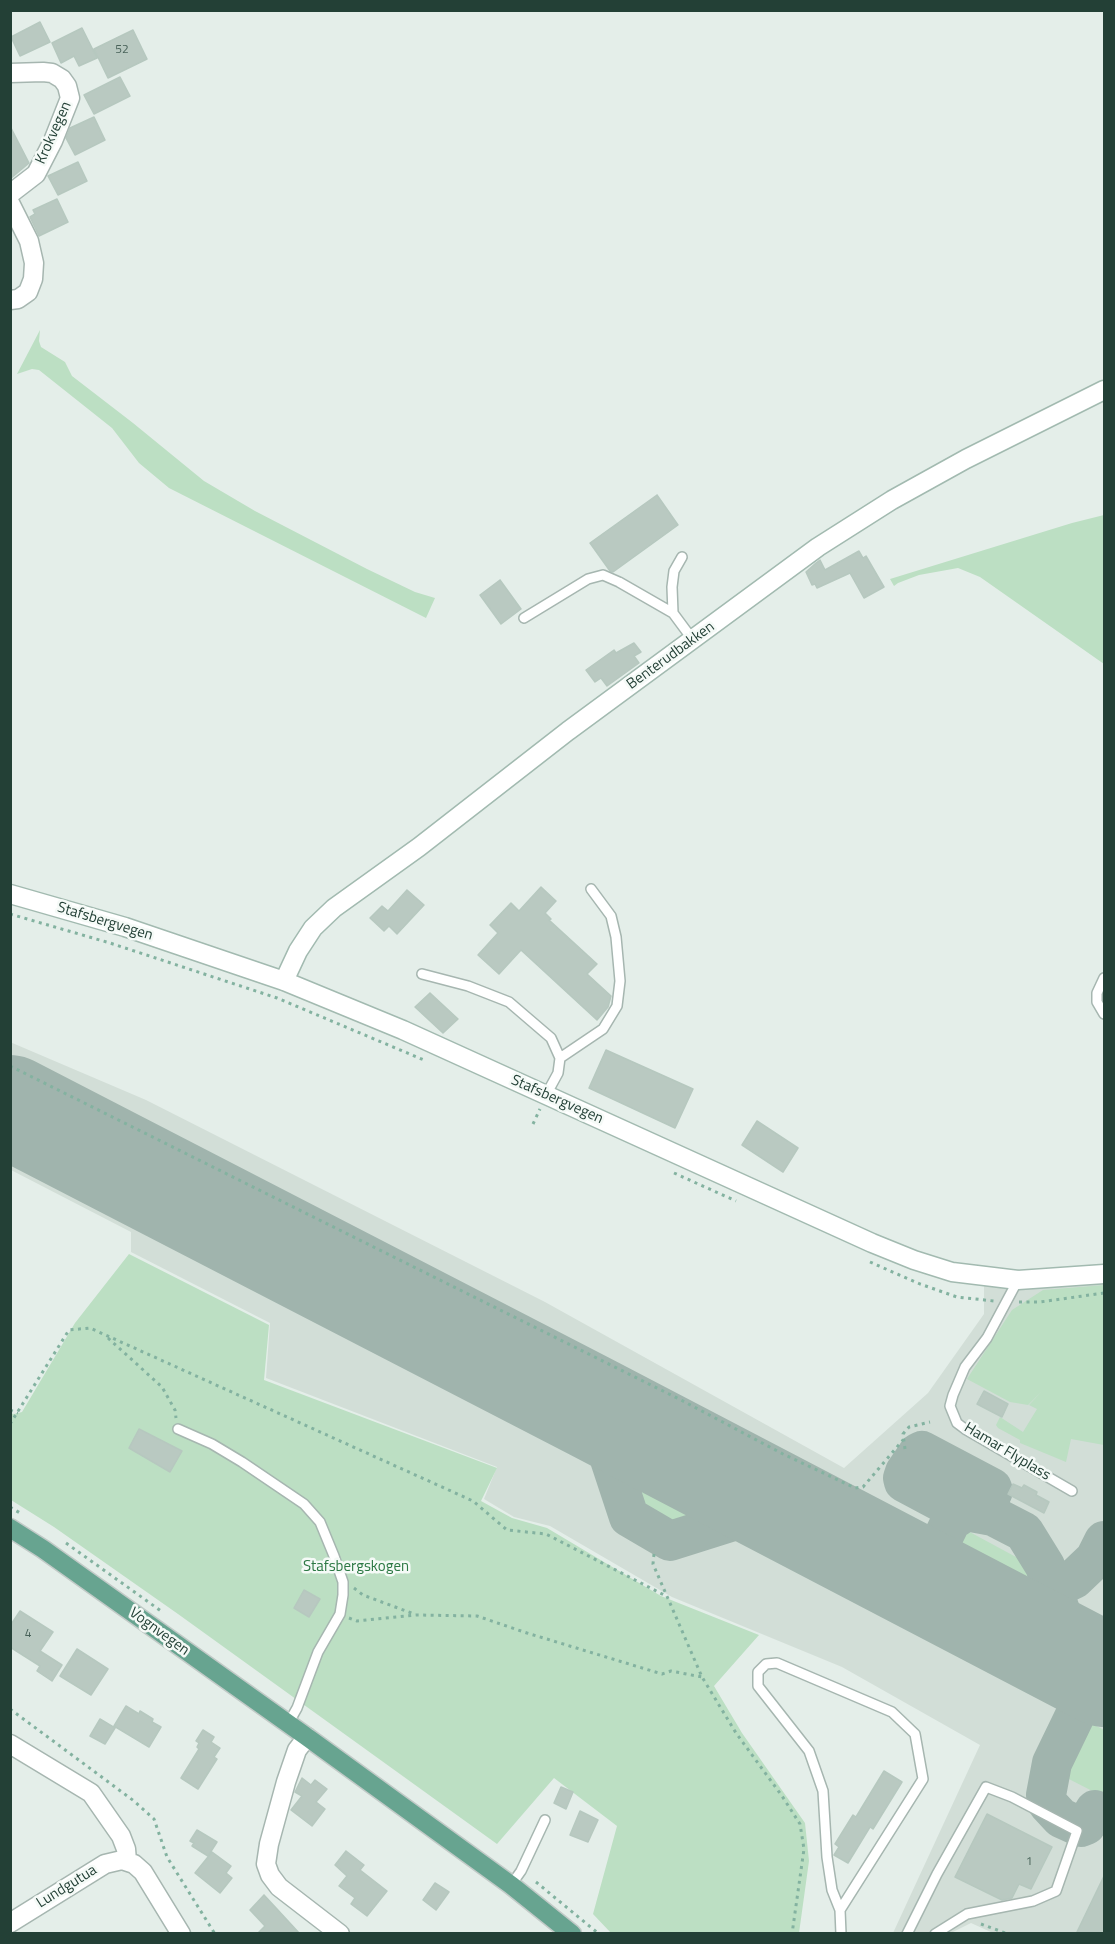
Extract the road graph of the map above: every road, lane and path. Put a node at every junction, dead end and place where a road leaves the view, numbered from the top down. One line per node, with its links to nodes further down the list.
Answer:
1 (10, 72): 2 (main road, Krokvegen)
2 (10, 194)
3 (10, 203): 4 (main road)
4 (10, 300)
5 (1104, 390): 9 (main road, Benterudbakken)
6 (682, 557): 7 (lane)
7 (673, 614): 8 (lane); 9 (lane)
8 (524, 618)
9 (693, 640): 15 (main road, Benterudbakken)
10 (591, 889): 17 (lane)
11 (10, 894): 15 (main road, Stafsbergvegen)
12 (10, 914): 18 (path)
13 (422, 974): 17 (lane)
14 (1104, 978): 16 (lane)
15 (284, 981): 20 (main road, Stafsbergvegen)
16 (1104, 1014)
17 (560, 1058): 20 (lane)
18 (425, 1060)
19 (10, 1066): 34 (path)
20 (546, 1095): 25 (main road, Stafsbergvegen)
21 (670, 1171): 22 (path)
22 (745, 1205)
23 (861, 1257): 27 (path)
24 (1104, 1274): 25 (main road, Stafsbergvegen)
25 (1018, 1280): 27 (lane, Hamar Flyplass)
26 (1104, 1293): 27 (path)
27 (1007, 1302): 36 (lane, Hamar Flyplass)
28 (105, 1335): 30 (path); 33 (path); 40 (path)
29 (10, 1410): 30 (path)
30 (18, 1413): 32 (path)
31 (930, 1422): 34 (path)
32 (10, 1424)
33 (178, 1429): 39 (lane)
34 (903, 1440): 35 (path)
35 (905, 1449)
36 (1072, 1491)
37 (10, 1528): 44 (main road, Vognvegen)
38 (654, 1554): 40 (path)
39 (343, 1582): 41 (lane); 42 (path)
40 (666, 1596): 43 (path)
41 (340, 1614): 42 (path); 44 (lane)
42 (416, 1615): 43 (path)
43 (702, 1677): 56 (path)
44 (288, 1724): 45 (main road, Vognvegen)
45 (307, 1737): 49 (main road, Vognvegen); 54 (main road)
46 (10, 1744): 48 (main road)
47 (545, 1820): 49 (lane)
48 (127, 1861): 52 (main road, Lundgutua); 53 (main road)
49 (511, 1885): 55 (main road, Vognvegen)
50 (840, 1910): 50 (lane); 57 (lane)
51 (967, 1914): 58 (lane); 59 (lane); 60 (path)
52 (10, 1923)
53 (181, 1934)
54 (340, 1934)
55 (572, 1934)
56 (792, 1934)
57 (842, 1934)
58 (907, 1934)
59 (935, 1934)
60 (1008, 1934)

